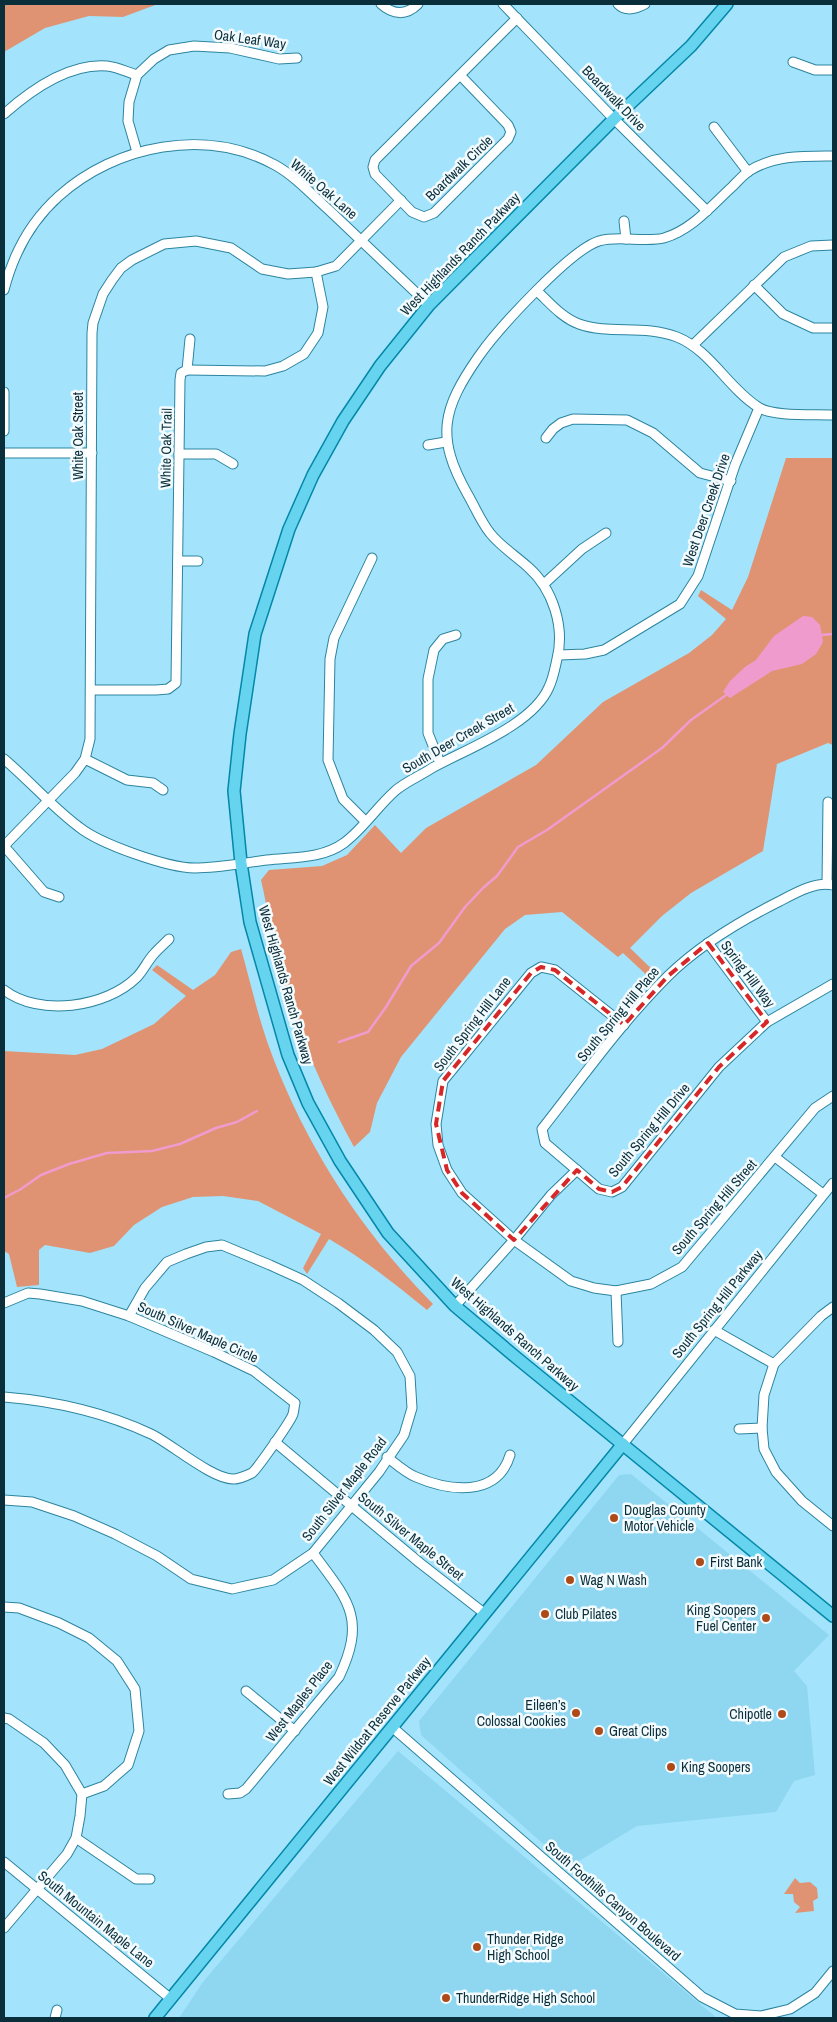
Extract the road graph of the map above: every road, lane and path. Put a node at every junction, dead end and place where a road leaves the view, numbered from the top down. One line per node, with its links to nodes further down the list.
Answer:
1 (381, 4): 2 (street)
2 (418, 4)
3 (503, 4): 7 (street, Boardwalk Drive)
4 (618, 4): 5 (street)
5 (645, 4)
6 (727, 4): 14 (main road, West Highlands Ranch Parkway)
7 (517, 18): 12 (street, Boardwalk Circle); 14 (street, Boardwalk Drive)
8 (297, 58): 11 (street, Oak Leaf Way)
9 (793, 62): 10 (street)
10 (833, 70)
11 (137, 75): 13 (street); 16 (street)
12 (460, 75): 19 (street, Boardwalk Circle); 19 (street, Boardwalk Circle)
13 (4, 114)
14 (614, 119): 20 (street, Boardwalk Drive); 29 (main road, West Highlands Ranch Parkway)
15 (714, 127): 18 (street)
16 (137, 152): 23 (street, White Oak Lane); 27 (street, White Oak Lane)
17 (833, 156): 18 (street)
18 (748, 172): 20 (street, South Deer Creek Street)
19 (401, 200): 23 (street, White Oak Street)
20 (707, 210): 22 (street, South Deer Creek Street)
21 (624, 221): 22 (street)
22 (626, 239): 28 (street, South Deer Creek Street)
23 (362, 241): 25 (street, White Oak Street); 29 (street, White Oak Lane)
24 (833, 245): 26 (street)
25 (316, 272): 33 (street); 42 (street, White Oak Street)
26 (754, 285): 30 (street); 32 (street)
27 (4, 290)
28 (537, 291): 32 (street); 39 (street, South Deer Creek Street)
29 (429, 305): 62 (main road, West Highlands Ranch Parkway)
30 (833, 328)
31 (190, 339): 33 (street, White Oak Trail)
32 (693, 345): 35 (street)
33 (187, 370): 43 (street, White Oak Trail)
34 (4, 392): 37 (street)
35 (759, 408): 36 (street); 45 (street, West Deer Creek Drive)
36 (833, 415)
37 (4, 431)
38 (546, 438): 45 (street)
39 (446, 442): 40 (street); 50 (street, South Deer Creek Street)
40 (428, 445)
41 (4, 453): 42 (street)
42 (92, 453): 53 (street, White Oak Street)
43 (179, 454): 44 (street); 48 (street, White Oak Trail)
44 (233, 464)
45 (731, 481): 52 (street, West Deer Creek Drive)
46 (606, 533): 50 (street)
47 (372, 558): 60 (street)
48 (178, 561): 49 (street); 53 (street, White Oak Trail)
49 (198, 561)
50 (544, 584): 52 (street, South Deer Creek Street)
51 (456, 635): 56 (street)
52 (559, 655): 56 (street, South Deer Creek Street)
53 (91, 690): 55 (street, White Oak Street)
54 (4, 759): 58 (street, South Deer Creek Street)
55 (85, 759): 57 (street); 58 (street, White Oak Street)
56 (440, 763): 60 (street, South Deer Creek Street)
57 (164, 790)
58 (48, 801): 61 (street, White Oak Street); 62 (street, South Deer Creek Street)
59 (828, 802): 63 (street)
60 (365, 821): 62 (street, South Deer Creek Street)
61 (4, 846): 64 (street)
62 (241, 864): 79 (main road, West Highlands Ranch Parkway)
63 (830, 884): 66 (street, South Spring Hill Place)
64 (59, 897)
65 (170, 939): 68 (street)
66 (708, 943): 69 (street, Spring Hill Way); 70 (street, South Spring Hill Place)
67 (833, 984): 69 (street, South Spring Hill Drive)
68 (4, 990)
69 (767, 1022): 73 (street, South Spring Hill Drive)
70 (624, 1025): 73 (street, South Spring Hill Place); 76 (street, South Spring Hill Lane)
71 (833, 1096): 72 (street, South Spring Hill Street)
72 (775, 1157): 75 (street); 77 (street, South Spring Hill Street)
73 (577, 1170): 76 (street)
74 (833, 1183): 75 (street, South Spring Hill Parkway)
75 (823, 1194): 82 (street, South Spring Hill Parkway)
76 (514, 1240): 77 (street, South Spring Hill Street); 79 (street)
77 (616, 1291): 83 (street)
78 (4, 1303): 81 (street, South Silver Maple Circle)
79 (455, 1306): 89 (main road, West Highlands Ranch Parkway)
80 (833, 1307): 84 (street)
81 (129, 1316): 88 (street, South Silver Maple Circle); 91 (street, South Silver Maple Road)
82 (714, 1330): 84 (street); 89 (street, South Spring Hill Parkway)
83 (618, 1342)
84 (774, 1364): 86 (street)
85 (4, 1397): 88 (street, South Silver Maple Circle)
86 (762, 1428): 87 (street); 94 (street)
87 (739, 1429)
88 (275, 1442): 93 (street, South Silver Maple Street)
89 (623, 1444): 97 (main road, West Wildcat Reserve Parkway); 98 (main road, West Highlands Ranch Parkway)
90 (510, 1455): 91 (street)
91 (387, 1457): 93 (street, South Silver Maple Road)
92 (4, 1500): 95 (street, South Silver Maple Road)
93 (352, 1505): 95 (street, South Silver Maple Road); 97 (street, South Silver Maple Street)
94 (833, 1526)
95 (313, 1553): 102 (street, West Maples Place)
96 (4, 1607): 103 (street)
97 (484, 1612): 101 (main road, West Wildcat Reserve Parkway)
98 (833, 1616)
99 (246, 1691): 102 (street)
100 (4, 1718): 103 (street)
101 (392, 1727): 110 (street, South Foothills Canyon Boulevard); 111 (main road, West Wildcat Reserve Parkway)
102 (295, 1731): 104 (street, West Maples Place)
103 (82, 1794): 105 (street)
104 (228, 1794)
105 (76, 1838): 107 (street); 108 (street)
106 (4, 1862): 108 (street, South Mountain Maple Lane)
107 (150, 1879)
108 (38, 1889): 109 (street); 111 (street, South Mountain Maple Lane)
109 (4, 1928)
110 (833, 1971)
111 (171, 1999): 112 (main road, West Wildcat Reserve Parkway)
112 (155, 2018)

